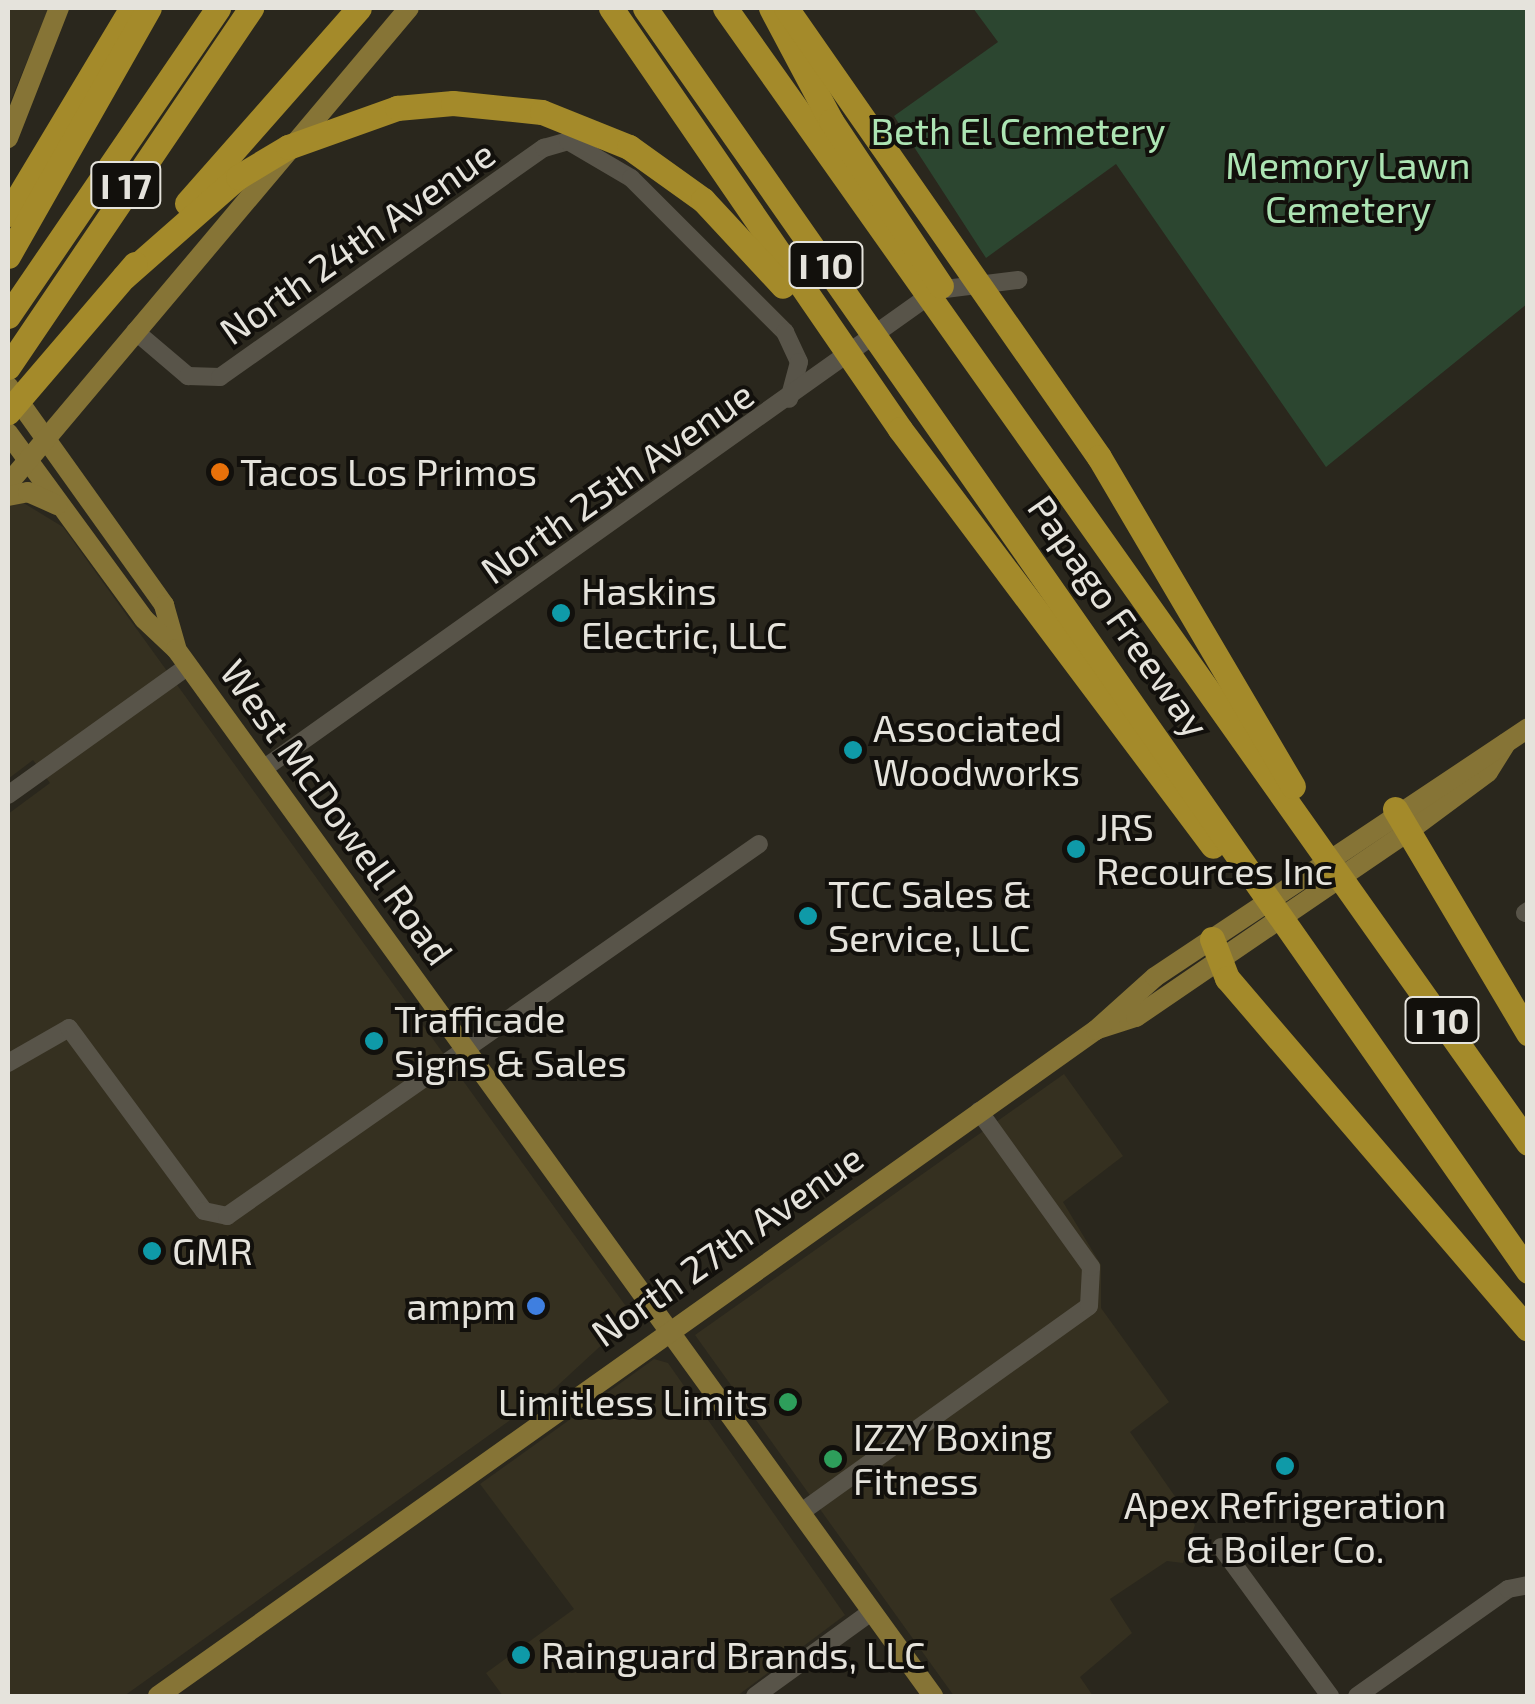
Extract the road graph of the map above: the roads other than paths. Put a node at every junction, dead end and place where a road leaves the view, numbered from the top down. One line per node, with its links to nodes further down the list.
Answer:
1 (59, 8): 14 (main road)
2 (132, 8): 15 (highway)
3 (149, 8): 17 (highway)
4 (218, 8): 13 (highway, I 17)
5 (251, 8): 23 (highway, I 17)
6 (359, 8): 18 (highway)
7 (409, 8): 21 (main road)
8 (611, 8): 16 (highway)
9 (645, 8): 41 (highway, Papago Freeway / I 10)
10 (724, 8): 30 (highway, Papago Freeway / I 10)
11 (771, 8): 30 (highway)
12 (786, 8): 39 (highway)
13 (127, 135): 20 (highway, I 17); 22 (highway)
14 (8, 138)
15 (8, 214)
16 (752, 233): 18 (highway); 41 (highway)
17 (8, 256)
18 (124, 277): 26 (highway)
19 (1018, 280): 25 (street, North 25th Avenue)
20 (8, 316)
21 (135, 331): 25 (street, North 24th Avenue); 28 (main road)
22 (8, 332)
23 (8, 367)
24 (8, 386): 26 (main road, West McDowell Road)
25 (787, 402): 36 (street, North 25th Avenue)
26 (16, 411): 28 (main road, West McDowell Road)
27 (8, 434): 29 (main road, West McDowell Road)
28 (46, 440): 29 (main road); 34 (main road, West McDowell Road)
29 (28, 461): 31 (main road); 33 (main road, West McDowell Road)
30 (1066, 481): 39 (highway, Papago Freeway / I 10)
31 (8, 484)
32 (8, 496): 33 (main road)
33 (63, 509): 34 (main road, West McDowell Road)
34 (182, 657): 36 (main road, West McDowell Road); 37 (street)
35 (1528, 728): 38 (main road, North 27th Avenue)
36 (263, 769): 44 (main road, West McDowell Road)
37 (8, 795)
38 (1403, 820): 42 (main road, North 27th Avenue); 43 (highway)
39 (1314, 837): 47 (highway, Papago Freeway / I 10)
40 (758, 844): 44 (street)
41 (1250, 883): 48 (highway, Papago Freeway / I 10)
42 (1214, 951): 46 (main road, North 27th Avenue); 50 (highway)
43 (1528, 1033)
44 (464, 1050): 45 (street); 49 (main road, West McDowell Road)
45 (8, 1063)
46 (980, 1111): 49 (main road, North 27th Avenue); 51 (street)
47 (1528, 1143)
48 (1528, 1271)
49 (666, 1329): 51 (main road, West McDowell Road); 55 (main road, North 27th Avenue)
50 (1528, 1329)
51 (800, 1513): 54 (main road, West McDowell Road)
52 (1221, 1548): 58 (street)
53 (1527, 1585): 59 (street)
54 (871, 1612): 56 (street); 57 (main road, West McDowell Road)
55 (158, 1696)
56 (755, 1696)
57 (933, 1696)
58 (1330, 1696)
59 (1358, 1696)

